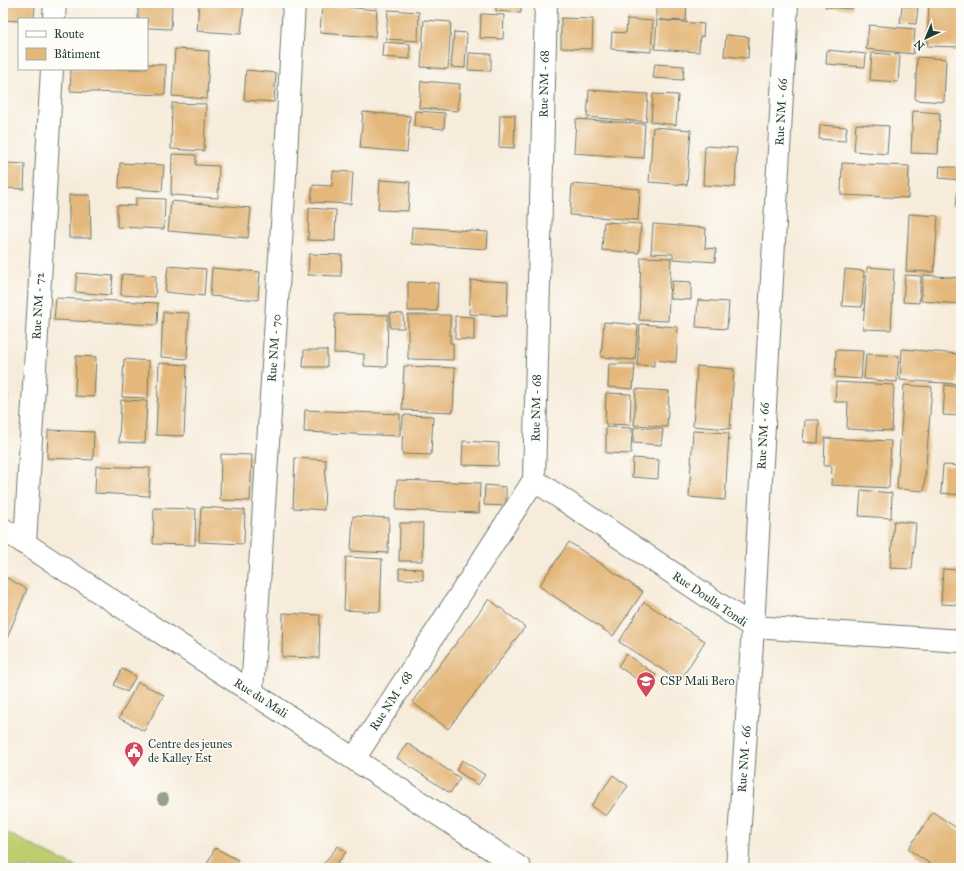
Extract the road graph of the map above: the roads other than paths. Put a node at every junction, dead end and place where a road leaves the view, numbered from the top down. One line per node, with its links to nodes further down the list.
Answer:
1 (55, 3): 5 (street)
2 (294, 3): 12 (street, Rue NM - 70)
3 (546, 3): 7 (street, Rue NM - 68)
4 (787, 3): 10 (street, Rue NM - 66)
5 (54, 18)
6 (52, 70): 9 (street, Rue NM - 72)
7 (534, 480): 10 (street, Rue Doulla Tondi); 13 (street, Rue NM - 68)
8 (3, 529): 9 (street, Rue du Mali)
9 (25, 544): 12 (street, Rue du Mali)
10 (753, 627): 11 (street, Rue Doulla Tondi); 15 (street, Rue NM - 66)
11 (961, 641)
12 (252, 692): 13 (street, Rue du Mali)
13 (354, 759): 14 (street, Rue du Mali)
14 (520, 868)
15 (737, 868)

